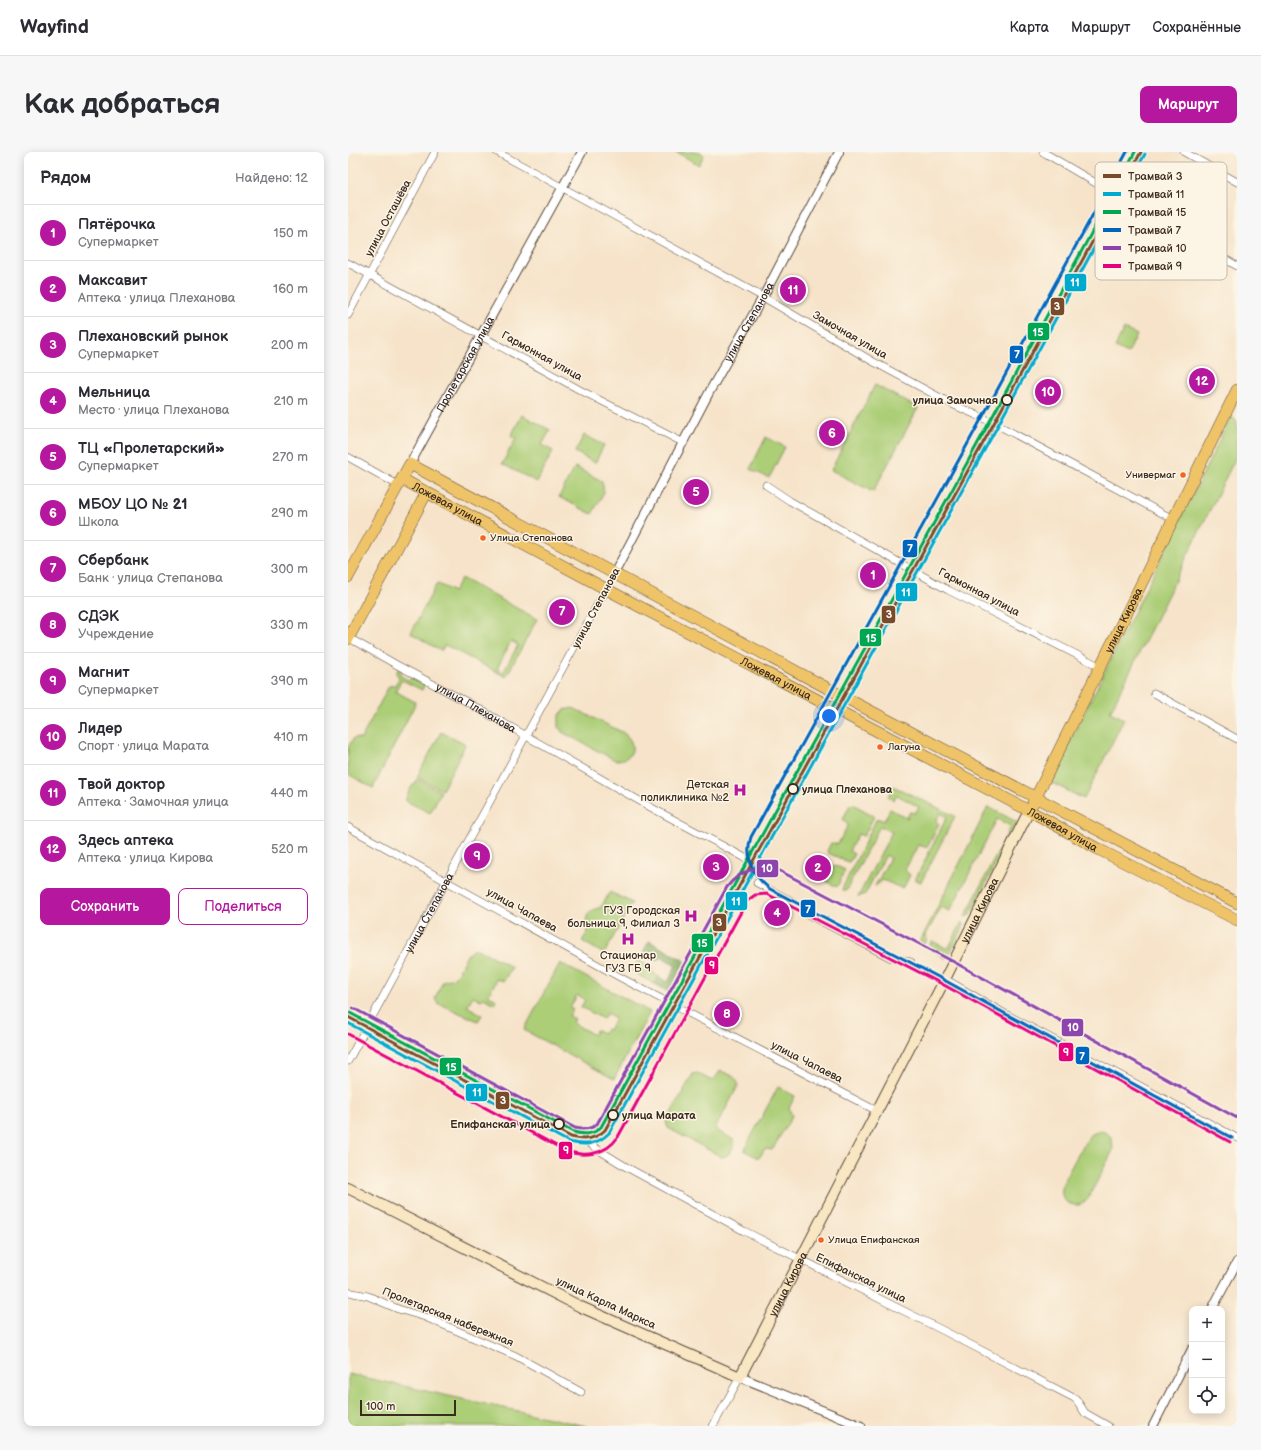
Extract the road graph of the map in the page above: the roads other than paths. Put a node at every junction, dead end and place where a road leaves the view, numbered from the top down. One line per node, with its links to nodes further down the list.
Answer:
1 (435, 152): 18 (street, улица Осташёва)
2 (497, 152): 13 (street, Замочная улица)
3 (582, 152): 13 (street, Пролетарская улица)
4 (839, 152): 19 (street, улица Степанова)
5 (1043, 152): 12 (street)
6 (1140, 152): 8 (street)
7 (1184, 152): 9 (street)
8 (1134, 162)
9 (1202, 162)
10 (1227, 176): 11 (street)
11 (1237, 182)
12 (1095, 183)
13 (562, 188): 19 (street, Замочная улица); 21 (street, Пролетарская улица)
14 (1095, 234): 23 (street)
15 (1227, 260): 17 (street)
16 (348, 263): 18 (street, Гармонная улица)
17 (1237, 266)
18 (370, 275): 20 (street, улица Осташёва); 21 (street, Гармонная улица)
19 (763, 297): 23 (street, Замочная улица); 24 (street, улица Степанова)
20 (348, 315)
21 (481, 336): 24 (street, Гармонная улица); 26 (street, Пролетарская улица)
22 (1237, 390): 31 (main road, улица Кирова)
23 (993, 422): 31 (street, Замочная улица); 32 (street)
24 (684, 443): 33 (street, улица Степанова)
25 (348, 457): 28 (street, Ложевая улица)
26 (410, 464): 28 (main road, Пролетарская улица); 33 (main road, Ложевая улица)
27 (766, 485): 32 (street, Гармонная улица)
28 (398, 486): 29 (main road, Ложевая улица); 30 (main road); 34 (main road, Пролетарская улица)
29 (428, 492): 30 (main road); 35 (main road, Ложевая улица)
30 (419, 508): 36 (main road)
31 (1173, 519): 39 (main road, улица Кирова)
32 (912, 568): 39 (street, Гармонная улица); 41 (street)
33 (614, 574): 35 (main road, улица Степанова); 37 (main road, Ложевая улица)
34 (348, 577)
35 (606, 589): 38 (main road, Ложевая улица); 43 (street, улица Степанова)
36 (348, 638): 43 (street, улица Плеханова)
37 (746, 644): 38 (main road); 41 (main road, Ложевая улица)
38 (739, 658): 42 (main road, Ложевая улица)
39 (1101, 667): 45 (main road, улица Кирова)
40 (1154, 693): 44 (street)
41 (842, 696): 42 (street); 45 (main road, Ложевая улица)
42 (834, 709): 46 (main road, Ложевая улица); 48 (street)
43 (526, 735): 48 (street, улица Плеханова); 49 (street, улица Степанова)
44 (1237, 739)
45 (1036, 797): 46 (main road, улица Кирова); 51 (main road, Ложевая улица)
46 (1029, 811): 52 (main road, Ложевая улица); 54 (main road, улица Кирова)
47 (348, 827): 49 (street, улица Чапаева)
48 (750, 861): 55 (street)
49 (446, 880): 55 (street, улица Чапаева); 57 (street, улица Степанова)
50 (757, 883): 53 (street)
51 (1237, 903)
52 (1237, 920)
53 (911, 962)
54 (945, 979): 59 (main road, улица Кирова); 60 (street)
55 (672, 1006): 59 (street, улица Чапаева); 61 (street)
56 (348, 1015): 57 (street, Епифанская улица)
57 (367, 1025): 58 (street, улица Степанова); 61 (street, Епифанская улица)
58 (348, 1061)
59 (877, 1111): 63 (main road, улица Кирова)
60 (1237, 1138)
61 (584, 1139): 63 (street, Епифанская улица)
62 (348, 1188): 68 (main road, улица Карла Маркса)
63 (800, 1260): 68 (main road, улица Кирова); 72 (street, Епифанская улица)
64 (1237, 1262): 66 (street)
65 (348, 1292): 69 (street, Пролетарская набережная)
66 (1214, 1306)
67 (1189, 1355): 73 (street)
68 (740, 1377): 70 (street, улица Кирова); 71 (street, улица Карла Маркса)
69 (581, 1392)
70 (714, 1426)
71 (861, 1426)
72 (1108, 1426)
73 (1153, 1426)

